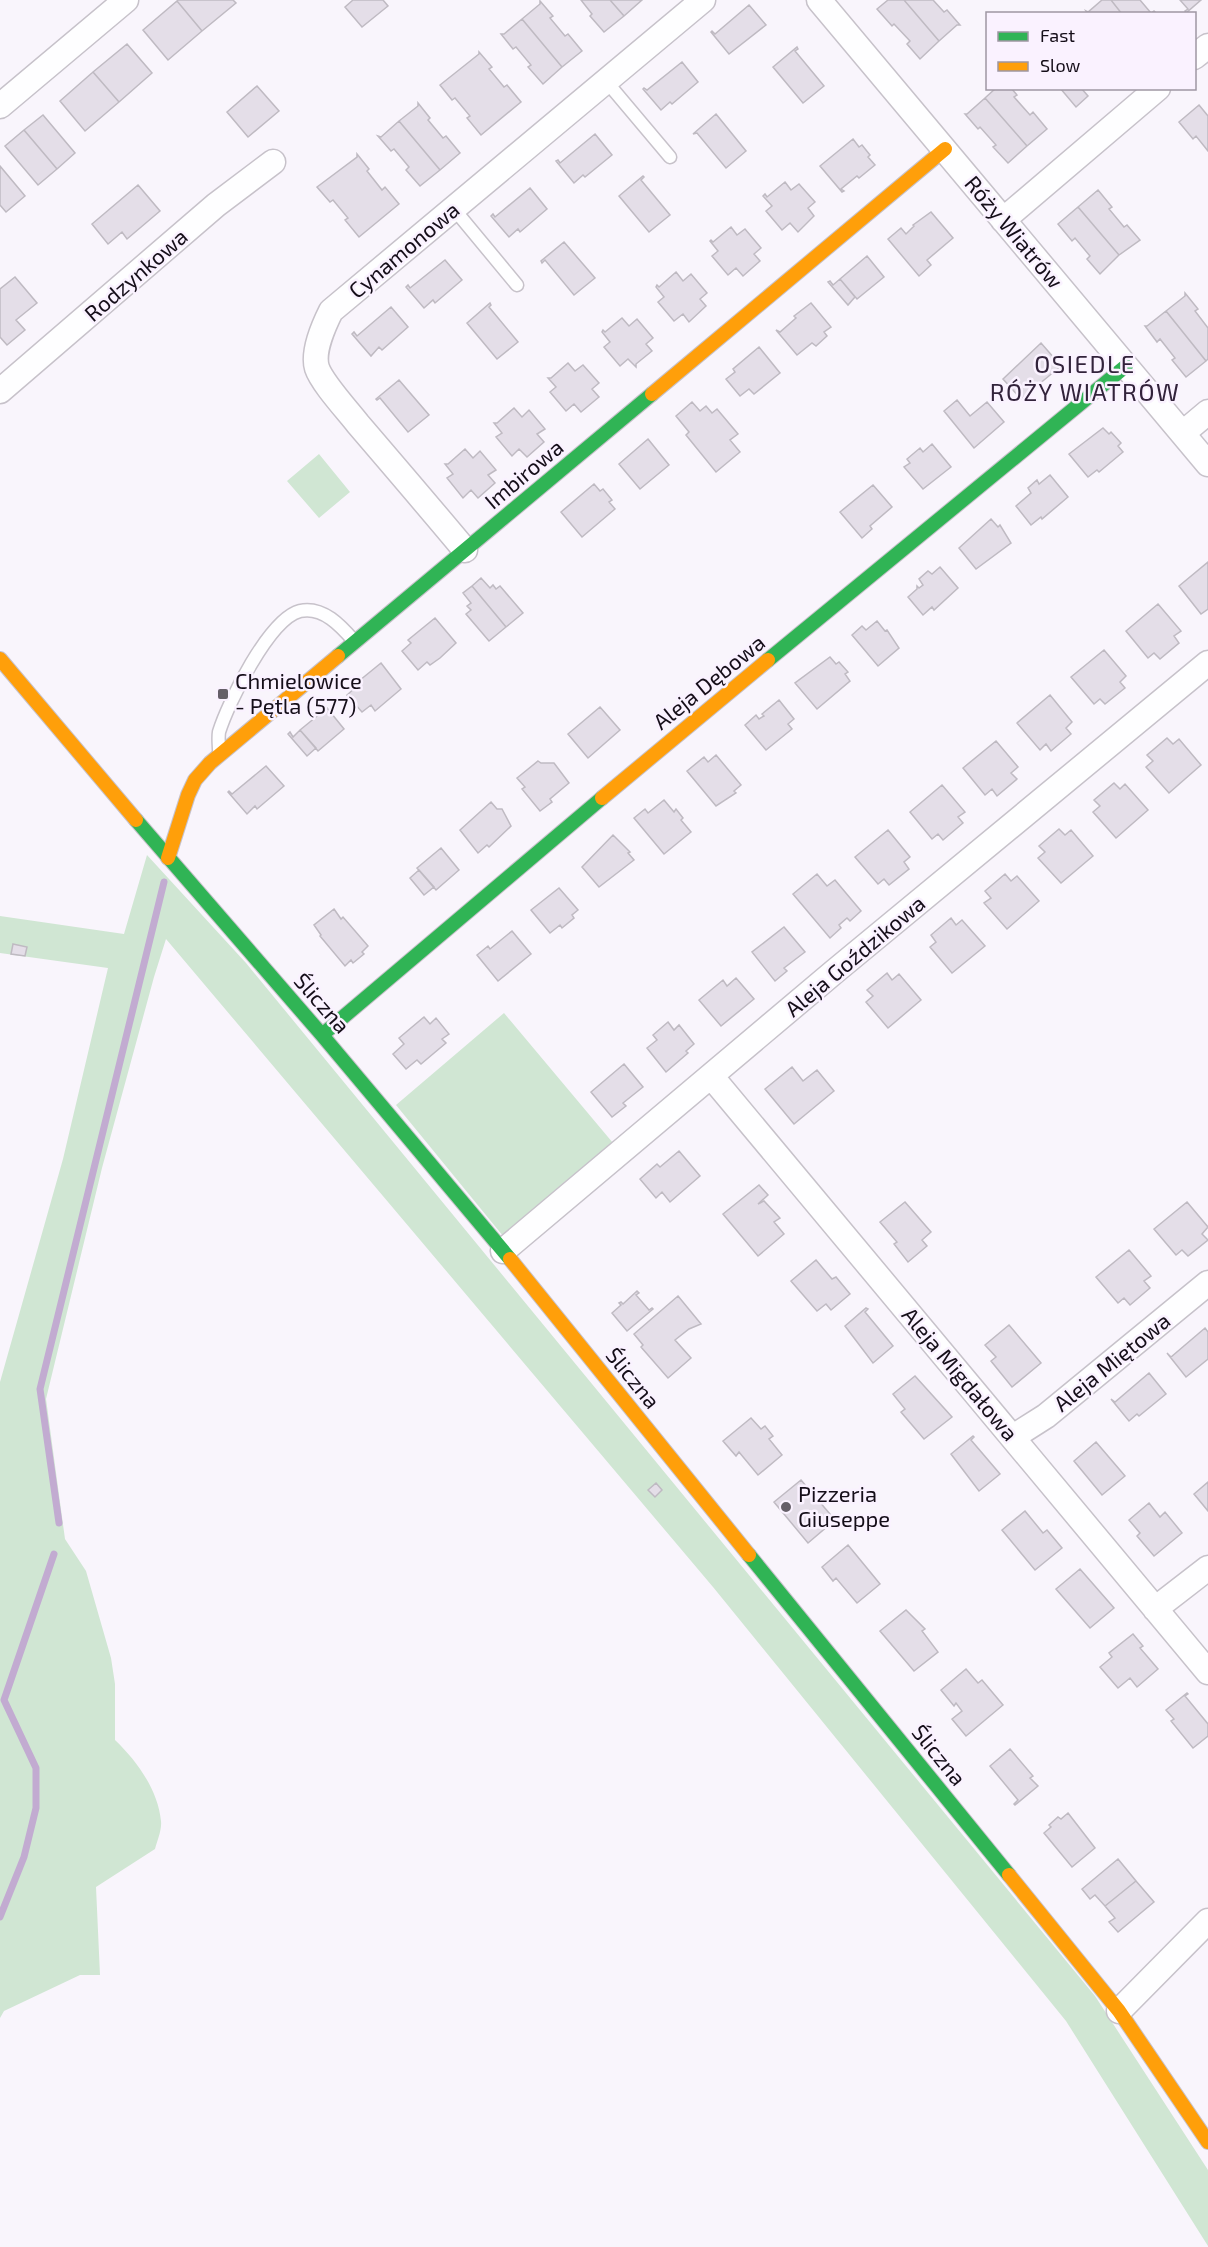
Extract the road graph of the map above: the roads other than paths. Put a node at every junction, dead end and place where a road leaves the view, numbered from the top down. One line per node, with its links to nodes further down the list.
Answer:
1 (126, 0): 8 (street)
2 (703, 0): 6 (street, Cynamonowa)
3 (823, 1): 9 (street, Róży Wiatrów)
4 (1208, 46): 5 (street)
5 (1196, 55)
6 (606, 81): 10 (lane); 12 (street, Cynamonowa)
7 (1156, 90): 13 (street)
8 (0, 106)
9 (945, 149): 13 (street, Róży Wiatrów); 20 (street, Imbirowa)
10 (670, 157)
11 (273, 162): 16 (street, Rodzynkowa)
12 (454, 209): 14 (lane); 20 (street, Cynamonowa)
13 (1003, 220): 15 (street, Róży Wiatrów)
14 (517, 285)
15 (1126, 366): 18 (street, Róży Wiatrów); 26 (street, Aleja Dębowa)
16 (0, 391)
17 (1208, 412): 18 (street)
18 (1183, 433): 19 (street, Róży Wiatrów)
19 (1208, 464)
20 (465, 550): 21 (street, Imbirowa)
21 (355, 641): 24 (street, Imbirowa); 24 (lane)
22 (0, 659): 25 (street, Śliczna)
23 (1208, 663): 27 (street, Aleja Goździkowa)
24 (219, 755): 25 (street, Imbirowa)
25 (168, 858): 26 (street, Śliczna)
26 (322, 1035): 28 (street, Śliczna)
27 (711, 1076): 28 (street, Aleja Goździkowa); 30 (street, Aleja Migdałowa)
28 (503, 1251): 35 (street, Śliczna)
29 (1208, 1283): 30 (street, Aleja Miętowa)
30 (1013, 1437): 32 (street, Aleja Migdałowa)
31 (1208, 1568): 32 (street)
32 (1155, 1609): 33 (street, Aleja Migdałowa)
33 (1208, 1672)
34 (1208, 1921): 35 (street)
35 (1119, 2011): 36 (street, Śliczna)
36 (1208, 2142)

